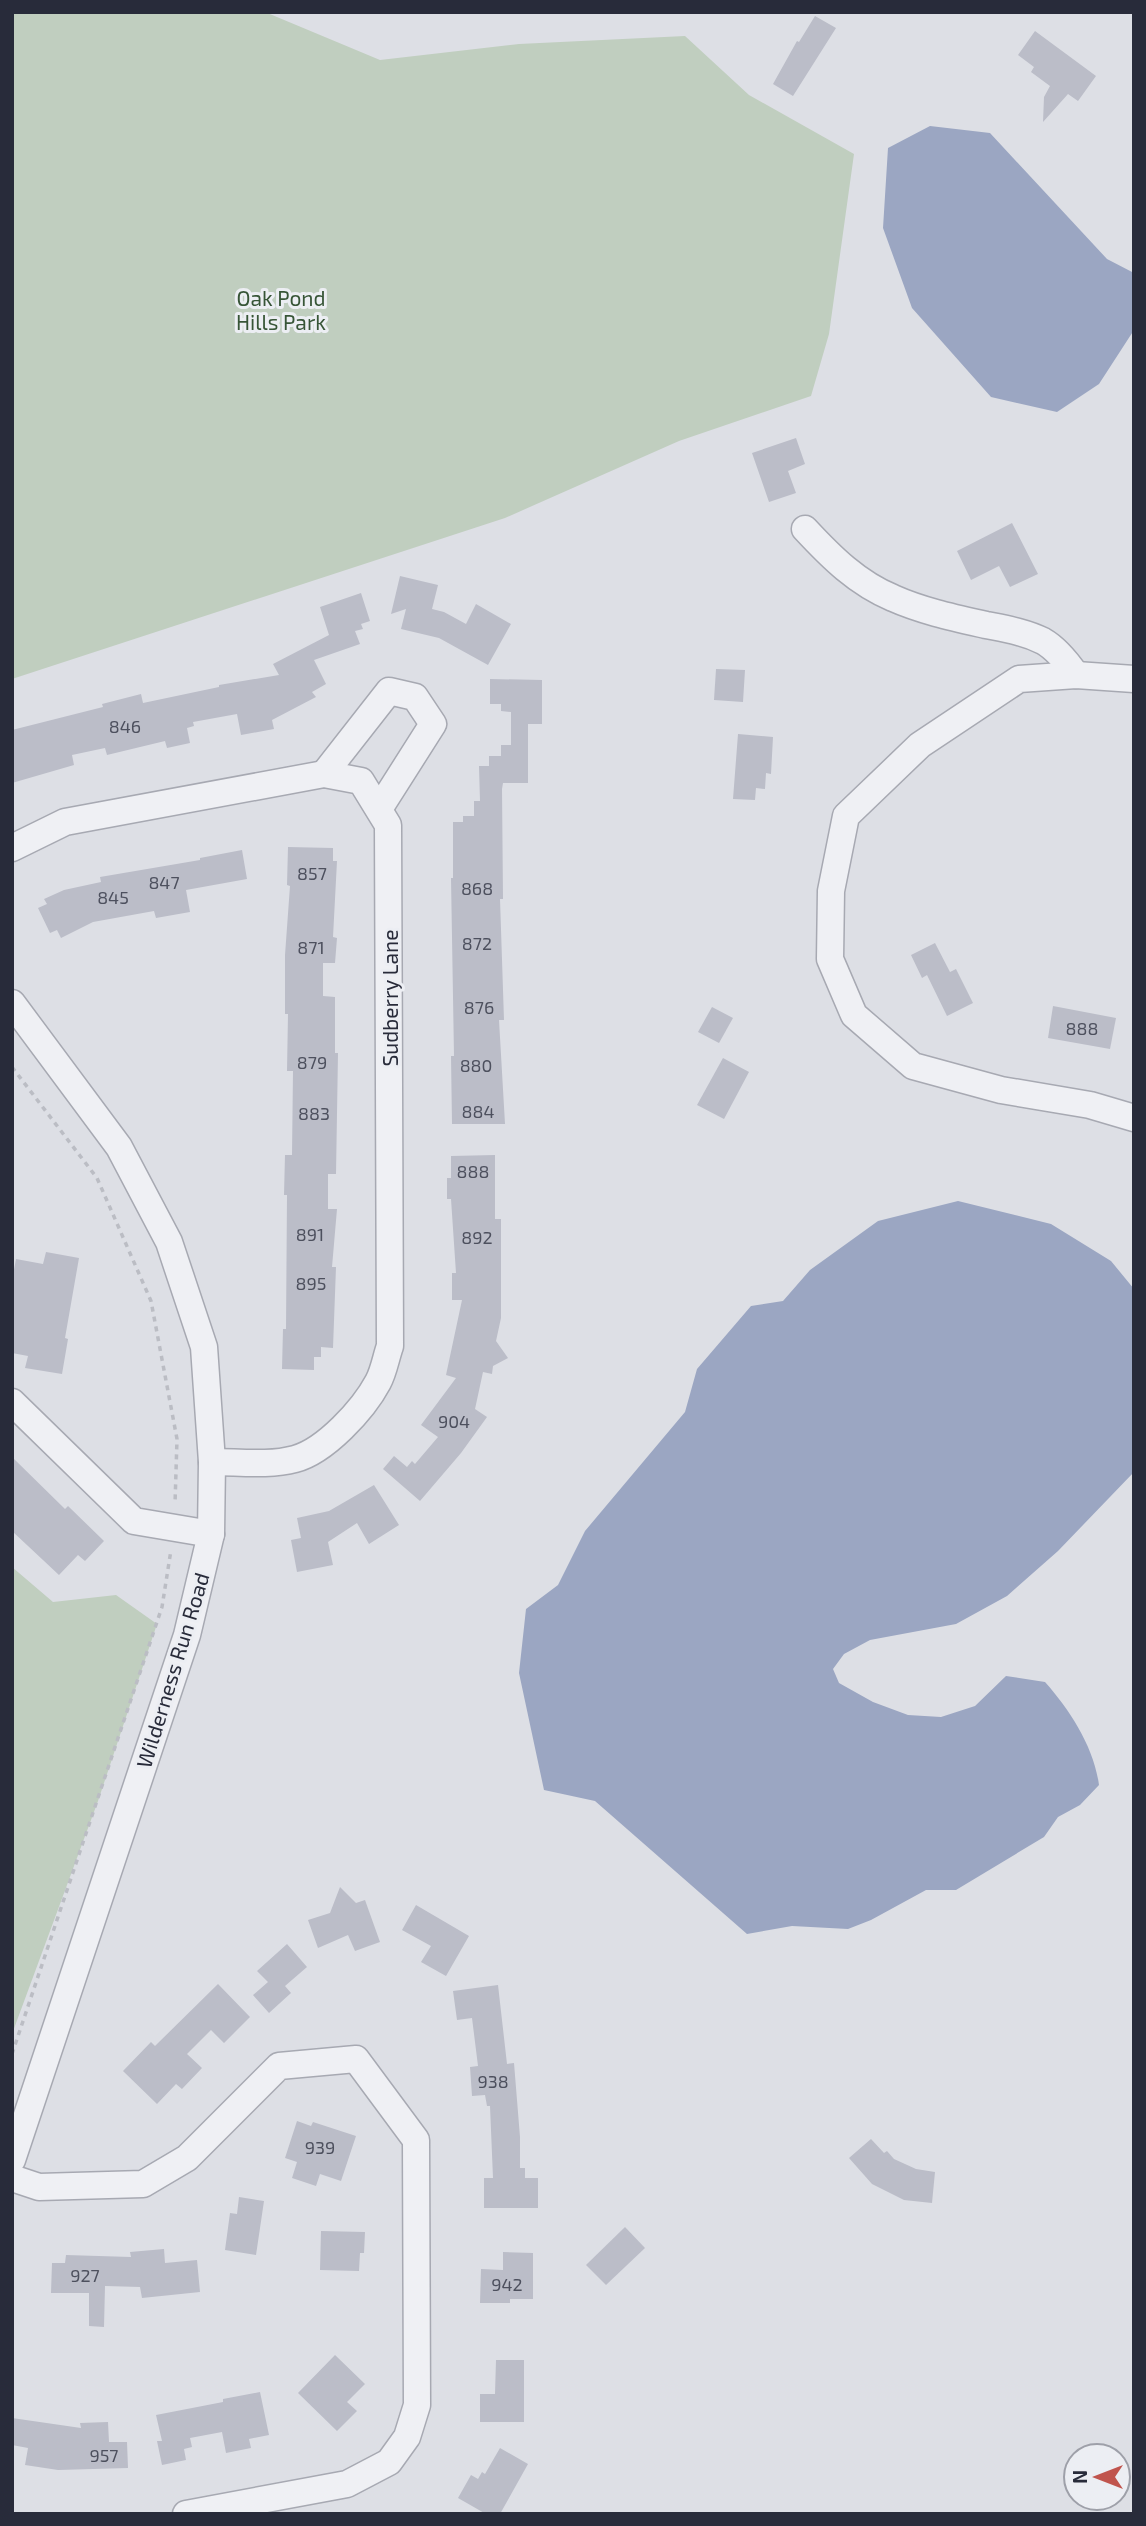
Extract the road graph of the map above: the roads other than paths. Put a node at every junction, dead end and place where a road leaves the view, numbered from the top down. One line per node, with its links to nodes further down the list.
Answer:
1 (805, 529): 2 (street)
2 (1076, 675): 3 (street); 8 (street)
3 (1134, 679)
4 (324, 774): 5 (street, Sudberry Lane); 5 (street); 6 (street, Sudberry Lane)
5 (379, 809): 10 (street, Sudberry Lane)
6 (12, 848)
7 (14, 1010): 10 (street, Wilderness Run Road)
8 (1134, 1118)
9 (12, 1402): 11 (street)
10 (212, 1462): 11 (street, Wilderness Run Road)
11 (211, 1534): 12 (street, Wilderness Run Road)
12 (12, 2160)
13 (12, 2178): 14 (street)
14 (186, 2514)

